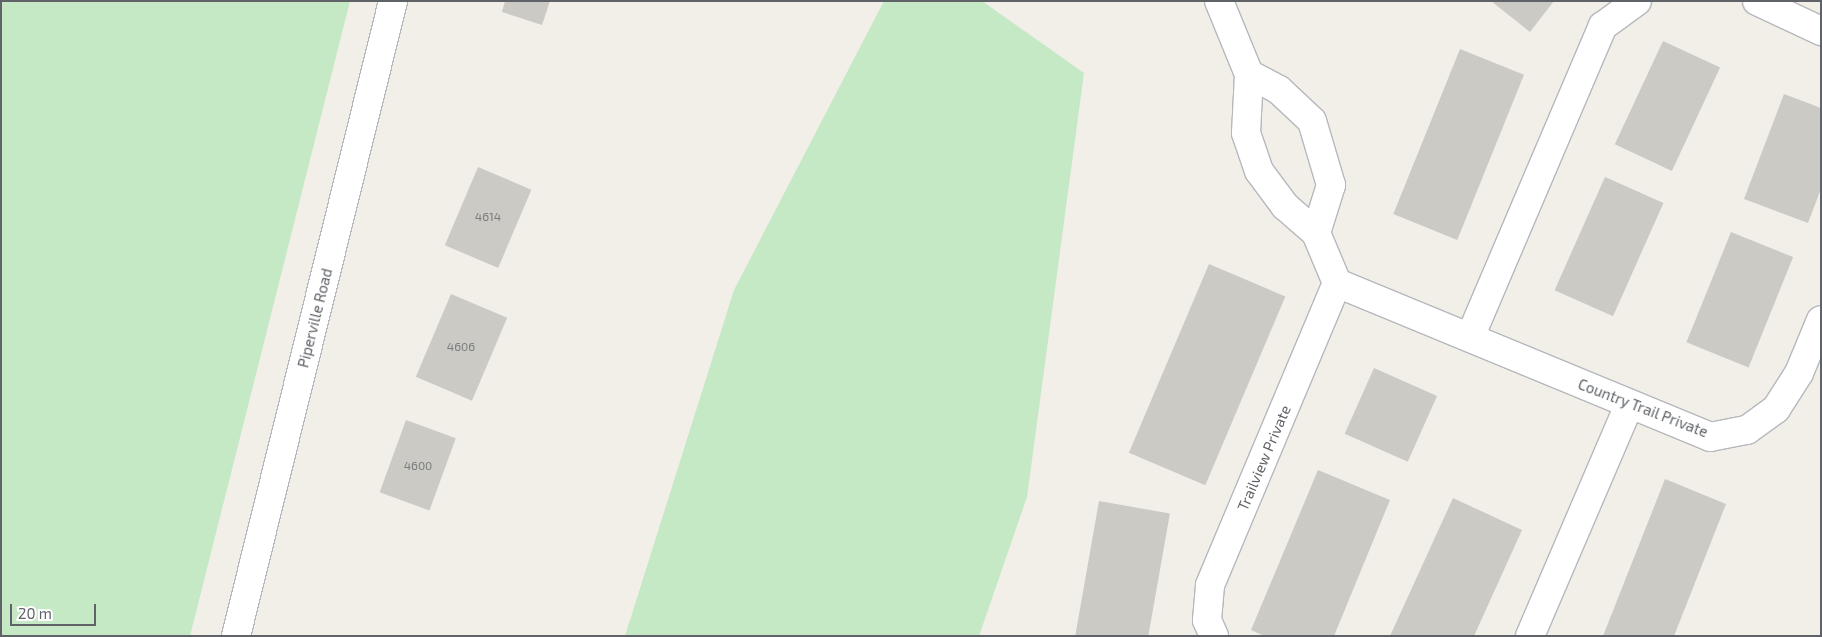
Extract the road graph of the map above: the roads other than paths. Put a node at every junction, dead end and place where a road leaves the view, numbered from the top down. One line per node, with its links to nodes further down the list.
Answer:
1 (393, 1): 12 (street, Piperville Road)
2 (1219, 1): 6 (street)
3 (1637, 1): 10 (street)
4 (1757, 1): 5 (street)
5 (1821, 31)
6 (1249, 74): 7 (street); 7 (street)
7 (1316, 233): 8 (street)
8 (1338, 283): 10 (street, Country Trail Private); 13 (street, Trailview Private)
9 (1821, 320): 11 (street, Country Trail Private)
10 (1471, 336): 11 (street, Country Trail Private)
11 (1629, 405): 14 (street)
12 (236, 636)
13 (1214, 636)
14 (1530, 636)

